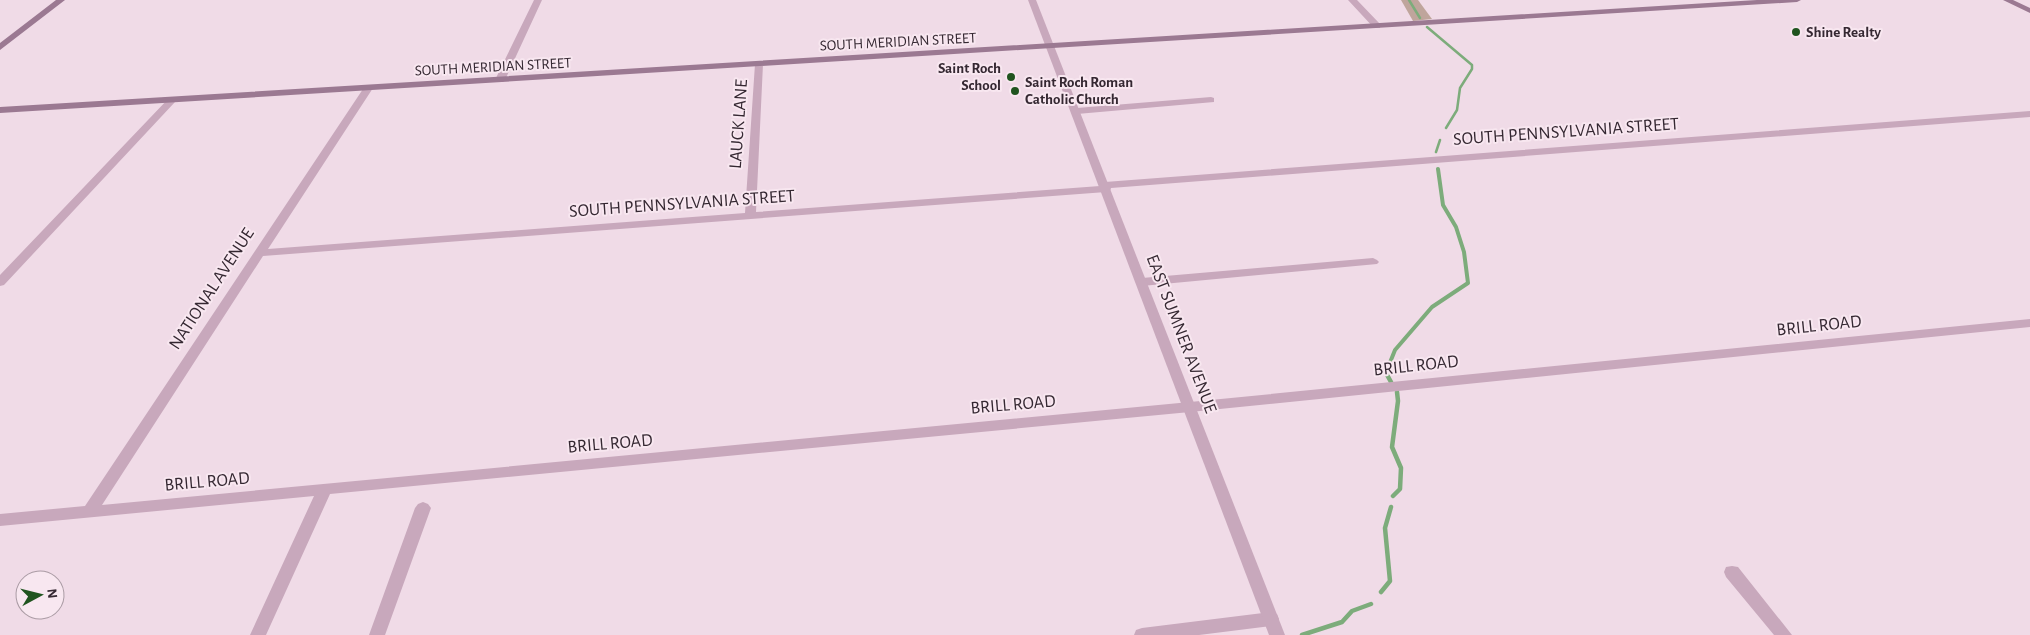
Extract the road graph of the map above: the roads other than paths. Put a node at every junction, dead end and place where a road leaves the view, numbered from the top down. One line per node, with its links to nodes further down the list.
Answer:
1 (61, 0): 9 (main road)
2 (538, 0): 12 (street)
3 (1032, 0): 10 (street, EAST SUMNER AVENUE)
4 (1352, 0): 8 (street)
5 (1797, 0): 8 (main road, SOUTH MERIDIAN STREET)
6 (2007, 0): 7 (main road)
7 (2030, 11)
8 (1376, 26): 10 (main road, SOUTH MERIDIAN STREET)
9 (0, 47)
10 (1049, 47): 11 (main road, SOUTH MERIDIAN STREET); 17 (street, EAST SUMNER AVENUE)
11 (759, 64): 12 (main road, SOUTH MERIDIAN STREET); 20 (street, LAUCK LANE)
12 (500, 80): 13 (main road, SOUTH MERIDIAN STREET)
13 (368, 88): 14 (main road, SOUTH MERIDIAN STREET); 21 (street, NATIONAL AVENUE)
14 (172, 100): 16 (main road, SOUTH MERIDIAN STREET); 23 (street)
15 (1211, 100): 17 (street)
16 (0, 110)
17 (1077, 111): 19 (street, EAST SUMNER AVENUE)
18 (2029, 115): 19 (street, SOUTH PENNSYLVANIA STREET)
19 (1106, 187): 20 (street, SOUTH PENNSYLVANIA STREET); 24 (street, EAST SUMNER AVENUE)
20 (750, 216): 21 (street, SOUTH PENNSYLVANIA STREET)
21 (260, 253): 29 (street, NATIONAL AVENUE)
22 (1373, 262): 24 (street)
23 (0, 282)
24 (1142, 282): 26 (street, EAST SUMNER AVENUE)
25 (2030, 323): 26 (street, BRILL ROAD)
26 (1190, 407): 27 (street, BRILL ROAD); 32 (street, EAST SUMNER AVENUE)
27 (324, 490): 29 (street, BRILL ROAD); 33 (street)
28 (423, 508): 34 (street)
29 (89, 512): 30 (street, BRILL ROAD)
30 (0, 521)
31 (1732, 572): 37 (street)
32 (1271, 619): 35 (street); 36 (street, EAST SUMNER AVENUE)
33 (258, 635)
34 (377, 635)
35 (1142, 635)
36 (1277, 635)
37 (1784, 635)

